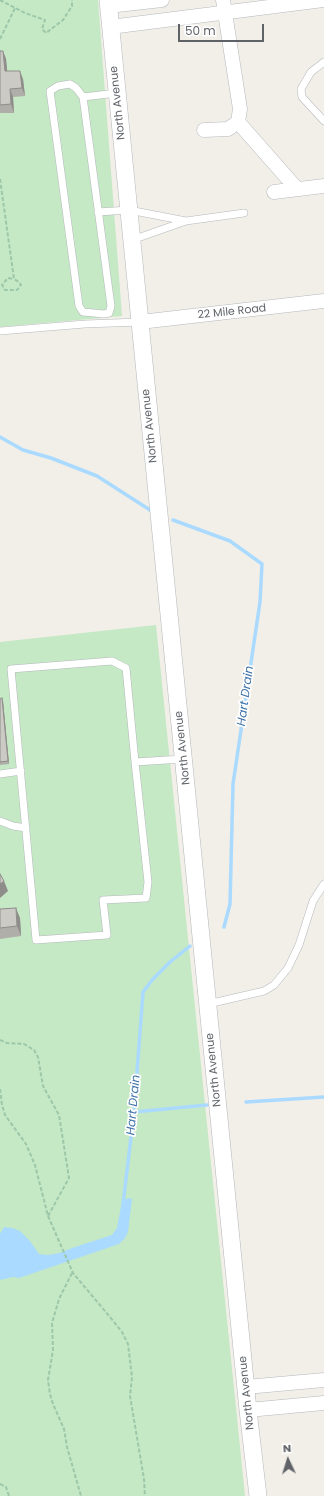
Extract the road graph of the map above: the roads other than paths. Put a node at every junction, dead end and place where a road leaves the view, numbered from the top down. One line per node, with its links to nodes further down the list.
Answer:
1 (162, 0): 3 (street)
2 (324, 0): 4 (street)
3 (108, 3): 5 (street, North Avenue)
4 (224, 7): 5 (street); 10 (street)
5 (110, 27): 7 (street, North Avenue)
6 (324, 62): 9 (lane)
7 (117, 93): 8 (lane); 15 (street, North Avenue)
8 (83, 97): 16 (lane); 16 (lane)
9 (324, 120)
10 (238, 122): 11 (street); 13 (street)
11 (204, 130)
12 (324, 186): 13 (street)
13 (297, 189): 14 (street)
14 (274, 192)
15 (129, 210): 16 (lane); 18 (lane); 19 (street, North Avenue)
16 (98, 212)
17 (244, 213): 18 (lane)
18 (186, 221): 19 (lane)
19 (132, 240): 21 (street, North Avenue)
20 (324, 301): 21 (street, 22 Mile Road)
21 (140, 322): 22 (lane); 23 (street, North Avenue)
22 (0, 331)
23 (184, 758): 24 (lane); 30 (street, North Avenue)
24 (135, 762): 25 (lane); 28 (lane)
25 (20, 771): 26 (lane); 28 (lane)
26 (0, 774)
27 (0, 821): 28 (lane)
28 (26, 828)
29 (324, 884): 30 (lane)
30 (208, 1004): 32 (street, North Avenue)
31 (324, 1380): 32 (street)
32 (246, 1387): 34 (street, North Avenue)
33 (324, 1403): 34 (street)
34 (248, 1410): 35 (street, North Avenue)
35 (258, 1496)

